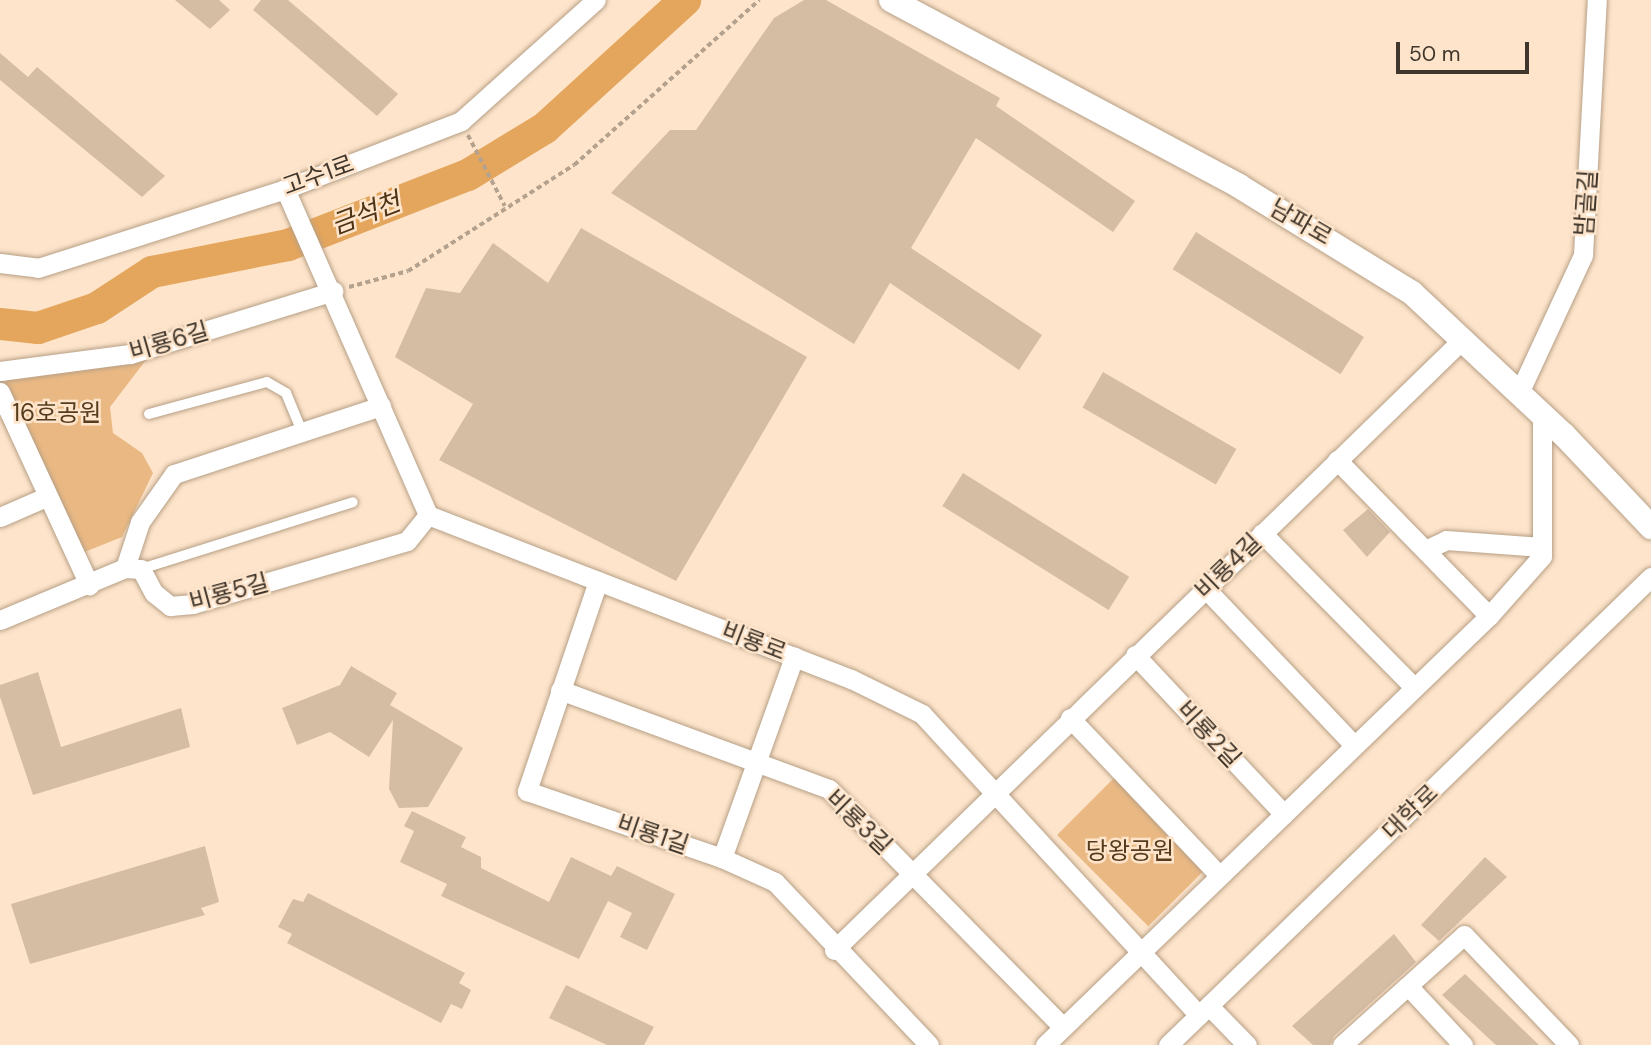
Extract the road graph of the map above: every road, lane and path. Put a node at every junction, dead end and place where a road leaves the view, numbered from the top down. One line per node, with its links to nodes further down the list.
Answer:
1 (596, 0): 5 (street, 고수1로)
2 (759, 0): 7 (path)
3 (891, 0): 10 (street, 남파로)
4 (1597, 0): 13 (street, 밤골길)
5 (461, 121): 6 (street, 고수1로); 7 (path)
6 (285, 189): 8 (street, 고수1로); 9 (street)
7 (505, 206): 9 (path)
8 (0, 263)
9 (333, 291): 11 (street, 비룡6길); 14 (street)
10 (1462, 340): 13 (street, 남파로); 19 (street, 비룡4길)
11 (0, 371)
12 (0, 392): 17 (street)
13 (1519, 393): 16 (street, 남파로)
14 (381, 406): 18 (street); 22 (street)
15 (149, 414): 18 (lane)
16 (1542, 414): 24 (street, 남파로); 26 (street)
17 (5, 419): 20 (street)
18 (303, 434): 28 (street)
19 (1338, 460): 25 (street, 비룡4길); 27 (street)
20 (48, 496): 23 (street); 31 (street)
21 (353, 502): 28 (lane)
22 (428, 515): 28 (street, 비룡5길); 30 (street, 비룡로)
23 (0, 517)
24 (1651, 527)
25 (1262, 533): 32 (street, 비룡4길); 37 (street)
26 (1542, 547): 27 (street); 33 (street)
27 (1425, 550): 33 (street)
28 (133, 568): 31 (street)
29 (1651, 577): 50 (street, 대학로)
30 (597, 581): 36 (street, 비룡로); 38 (street, 비룡1길)
31 (89, 585): 34 (street)
32 (1205, 588): 35 (street, 비룡4길); 40 (street)
33 (1489, 616): 37 (street)
34 (0, 620)
35 (1135, 655): 39 (street, 비룡4길); 43 (street, 비룡2길)
36 (794, 657): 41 (street); 42 (street, 비룡로)
37 (1413, 686): 40 (street)
38 (560, 690): 41 (street, 비룡3길); 44 (street, 비룡1길)
39 (1070, 718): 42 (street, 비룡4길); 46 (street)
40 (1354, 745): 43 (street)
41 (755, 760): 44 (street); 45 (street, 비룡3길)
42 (993, 791): 45 (street, 비룡4길); 48 (street, 비룡로)
43 (1284, 814): 46 (street)
44 (722, 858): 47 (street, 비룡1길)
45 (911, 873): 47 (street, 비룡4길); 51 (street, 비룡3길)
46 (1219, 875): 48 (street)
47 (834, 950): 52 (street, 비룡1길)
48 (1141, 950): 50 (street, 비룡로); 51 (street)
49 (1408, 986): 56 (street); 57 (street); 58 (street)
50 (1204, 1011): 54 (street, 대학로); 55 (street, 비룡로)
51 (1063, 1027): 53 (street)
52 (929, 1045)
53 (1045, 1045)
54 (1168, 1045)
55 (1247, 1045)
56 (1342, 1045)
57 (1463, 1045)
58 (1569, 1045)

